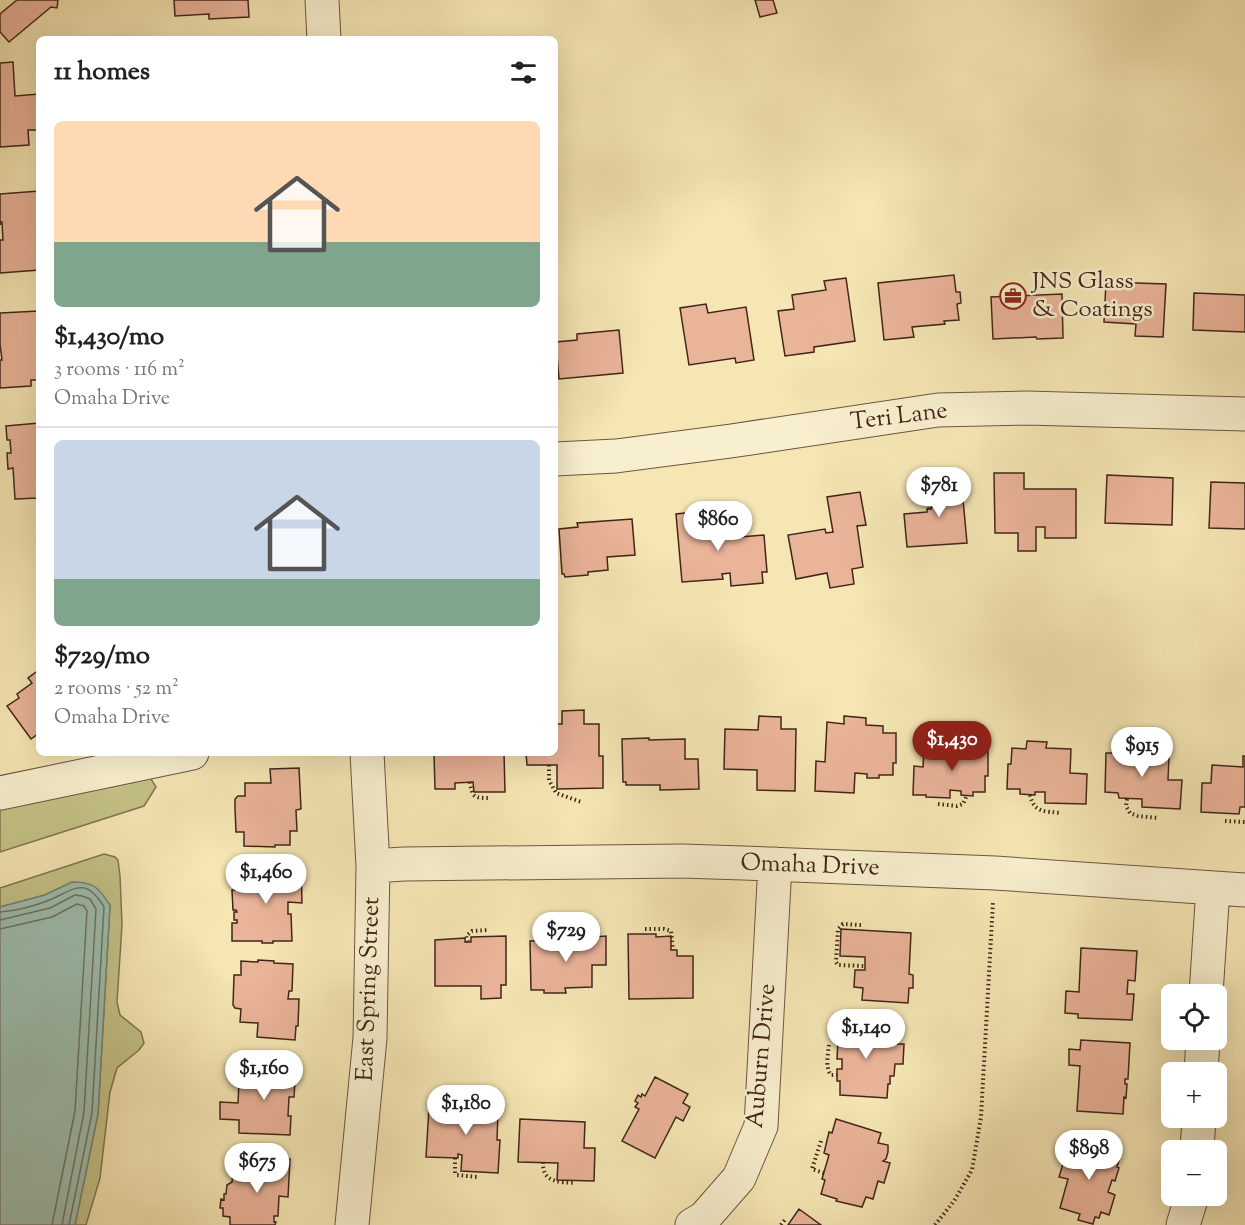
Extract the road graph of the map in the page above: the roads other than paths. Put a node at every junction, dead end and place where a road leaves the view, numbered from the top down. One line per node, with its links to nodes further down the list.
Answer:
1 (322, 0): 2 (street)
2 (324, 36)
3 (1245, 414): 4 (street, Teri Lane)
4 (558, 459)
5 (178, 756): 7 (street)
6 (367, 756): 9 (street, East Spring Street)
7 (0, 793)
8 (775, 864): 9 (street, Omaha Drive); 10 (street, Omaha Drive); 15 (street, Auburn Drive)
9 (374, 866): 14 (street, East Spring Street)
10 (1213, 888): 11 (street, Omaha Drive); 12 (street)
11 (1245, 890)
12 (1207, 984)
13 (1189, 1206): 16 (street)
14 (352, 1225)
15 (692, 1225)
16 (1183, 1225)

